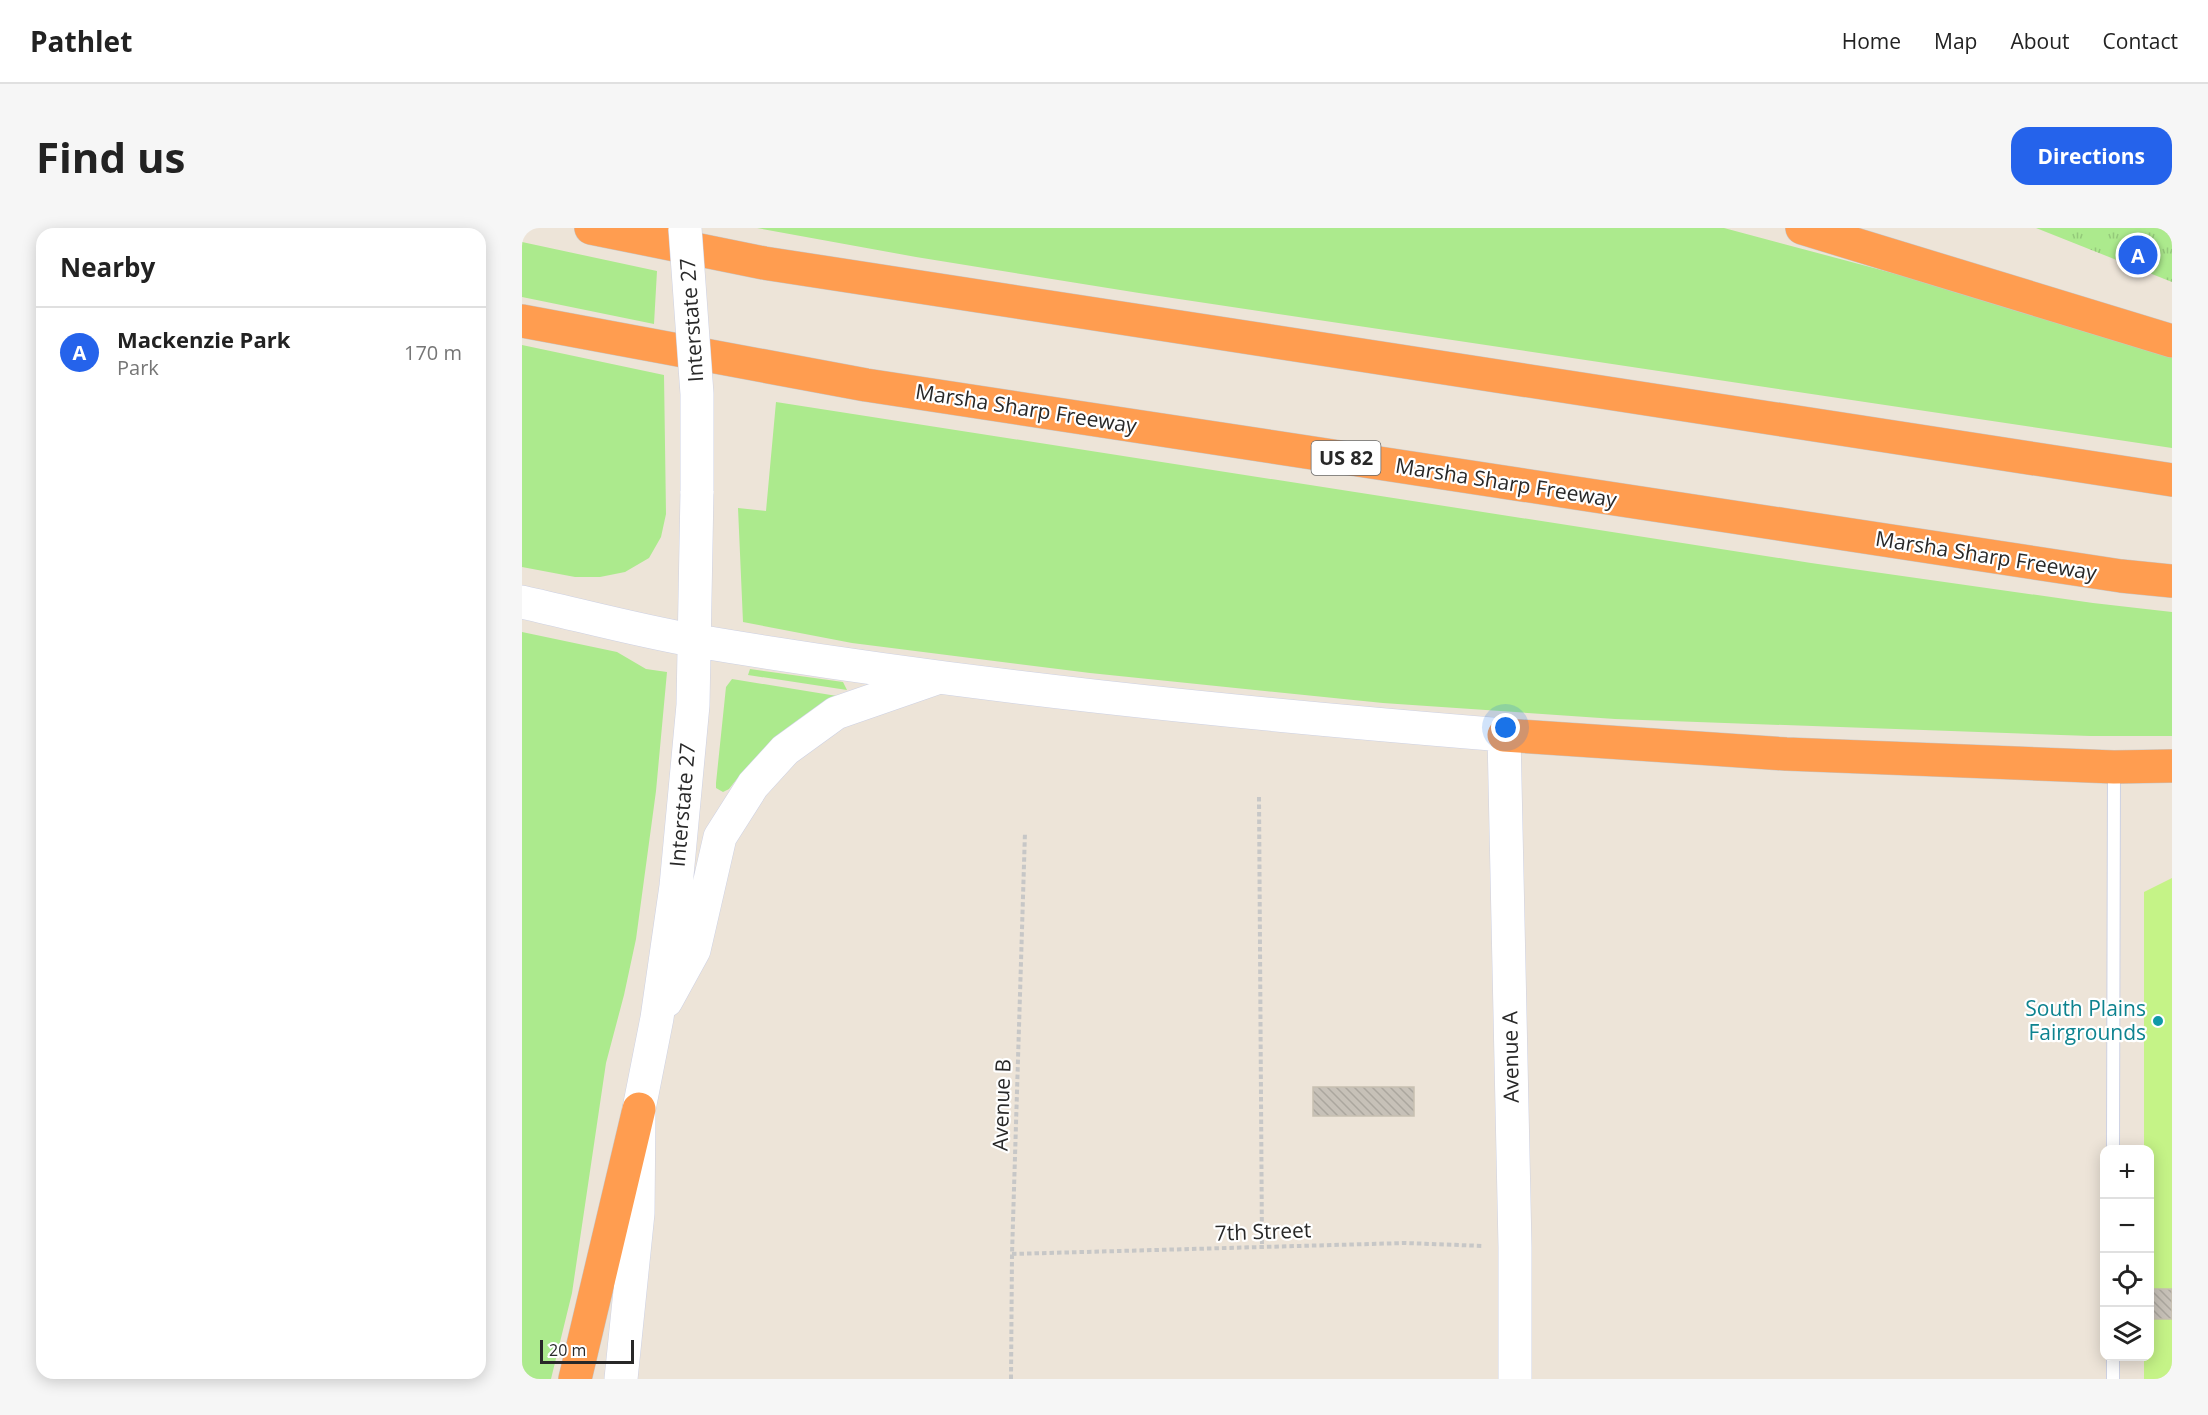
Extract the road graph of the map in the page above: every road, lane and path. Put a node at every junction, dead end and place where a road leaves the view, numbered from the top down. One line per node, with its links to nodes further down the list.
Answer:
1 (591, 228): 6 (highway)
2 (685, 228): 9 (main road, Interstate 27, bridge)
3 (1802, 228): 5 (highway)
4 (522, 321): 7 (highway, Marsha Sharp Freeway / US 82)
5 (2172, 341)
6 (2172, 480)
7 (2172, 581)
8 (522, 602): 9 (main road)
9 (695, 640): 10 (main road); 16 (main road, Interstate 27)
10 (939, 677): 11 (main road); 16 (main road)
11 (1504, 735): 13 (highway); 20 (main road, Avenue A)
12 (2172, 766): 13 (highway)
13 (2114, 767): 18 (lane)
14 (1260, 797): 19 (path)
15 (1025, 832): 21 (path, Avenue B)
16 (657, 1018): 17 (main road, Interstate 27)
17 (639, 1109): 23 (highway); 24 (main road, Interstate 27)
18 (2113, 1145)
19 (1262, 1247): 20 (path, 7th Street); 21 (path, 7th Street)
20 (1515, 1247): 26 (main road, Avenue A)
21 (1012, 1254): 25 (path, Avenue B)
22 (2113, 1361): 27 (lane)
23 (575, 1379)
24 (621, 1379)
25 (1011, 1379)
26 (1515, 1379)
27 (2113, 1379)

